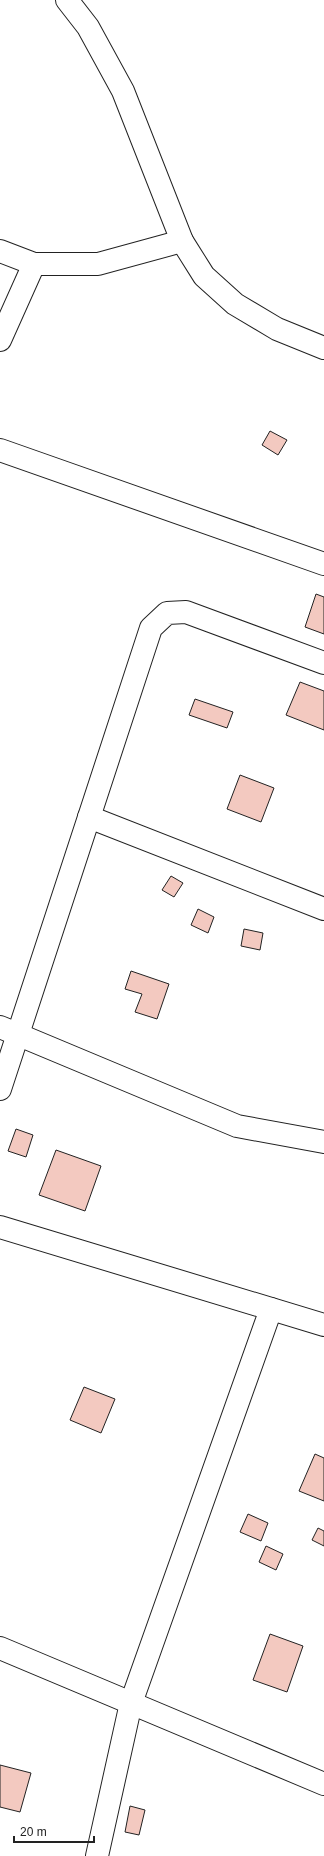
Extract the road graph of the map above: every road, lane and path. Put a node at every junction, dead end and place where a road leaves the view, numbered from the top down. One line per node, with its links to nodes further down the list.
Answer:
1 (67, 0): 2 (street)
2 (182, 241): 4 (street); 6 (street)
3 (0, 251): 4 (street)
4 (34, 264): 5 (street)
5 (0, 340)
6 (324, 348)
7 (0, 450): 8 (street)
8 (324, 564)
9 (324, 663): 10 (street)
10 (89, 817): 11 (street); 12 (street)
11 (324, 910)
12 (9, 1031): 13 (street); 14 (street)
13 (0, 1090)
14 (324, 1142)
15 (0, 1227): 16 (street)
16 (271, 1309): 17 (street); 19 (street)
17 (324, 1325)
18 (0, 1648): 19 (street)
19 (131, 1703): 20 (street); 21 (street)
20 (324, 1784)
21 (97, 1856)

